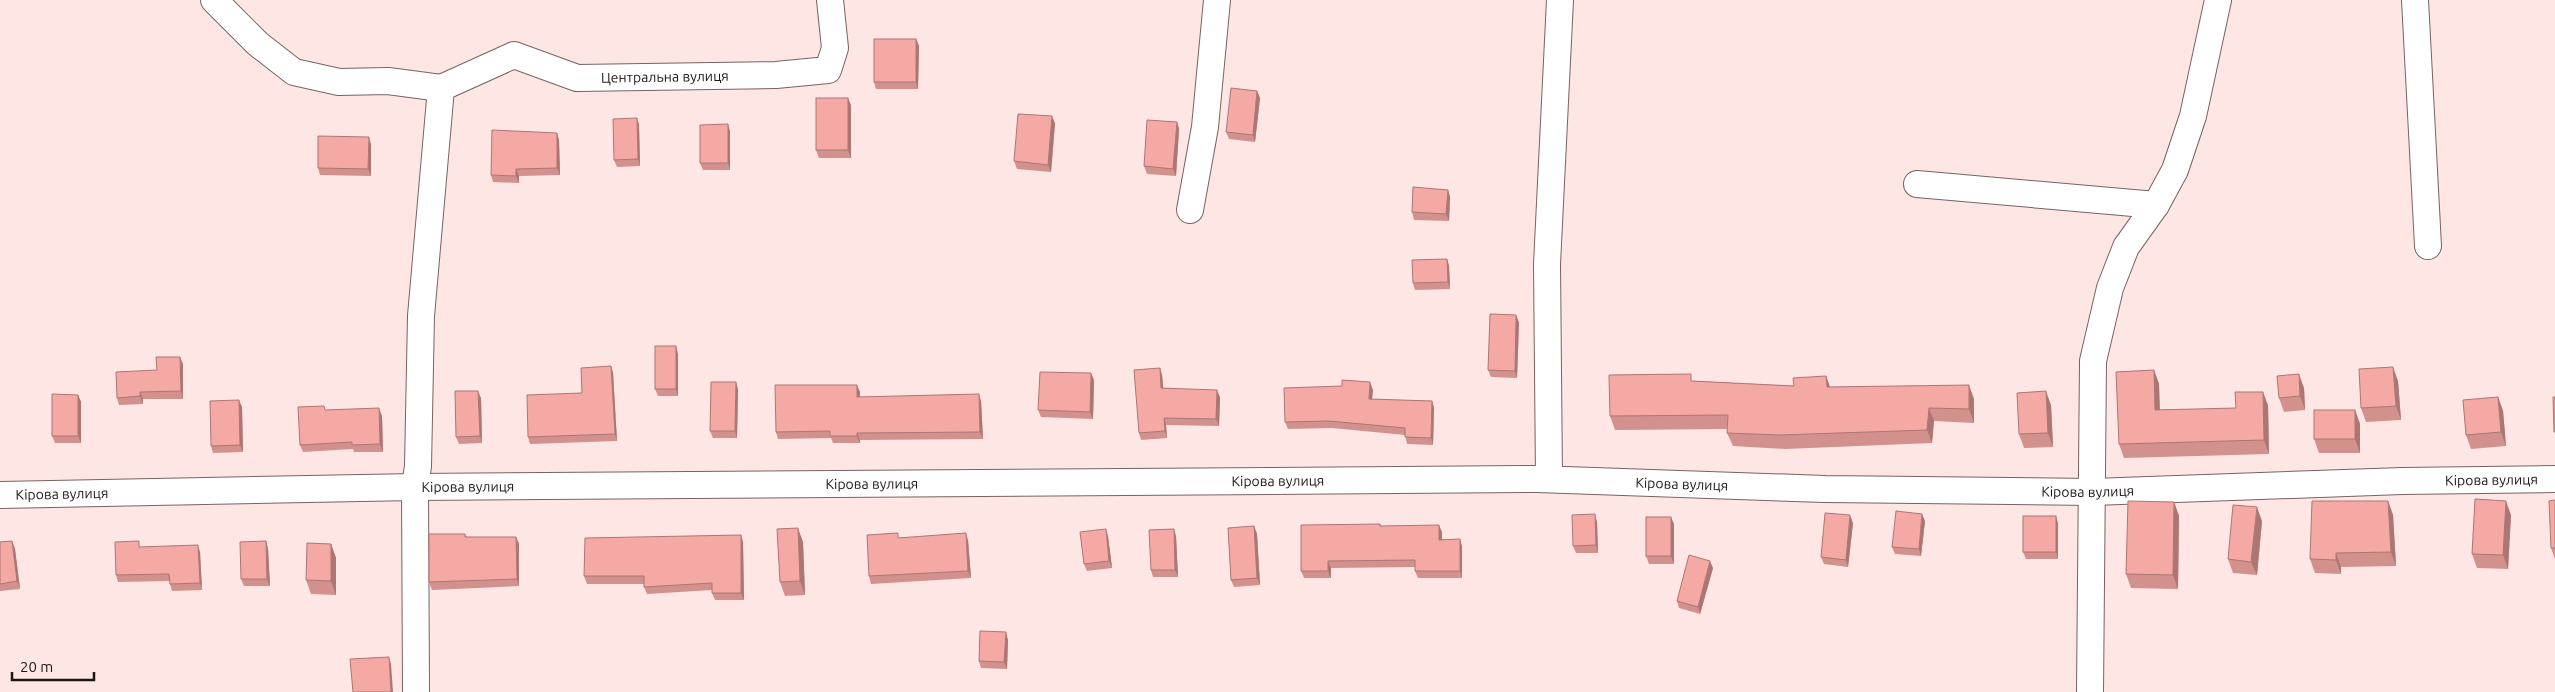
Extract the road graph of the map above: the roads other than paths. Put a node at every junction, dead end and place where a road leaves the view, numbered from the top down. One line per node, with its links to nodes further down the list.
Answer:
1 (214, 0): 7 (street)
2 (830, 0): 7 (street, Центральна вулиця)
3 (1216, 0): 10 (street)
4 (1560, 0): 12 (street)
5 (2218, 0): 9 (street)
6 (2415, 0): 11 (street)
7 (441, 88): 14 (street)
8 (1917, 184): 9 (street)
9 (2156, 205): 15 (street)
10 (1190, 210)
11 (2428, 246)
12 (1549, 479): 14 (street, Кірова вулиця); 15 (street, Кірова вулиця)
13 (2555, 479): 15 (street, Кірова вулиця)
14 (415, 487): 16 (street, Кірова вулиця); 17 (street)
15 (2093, 492): 18 (street)
16 (0, 495)
17 (416, 692)
18 (2090, 692)

